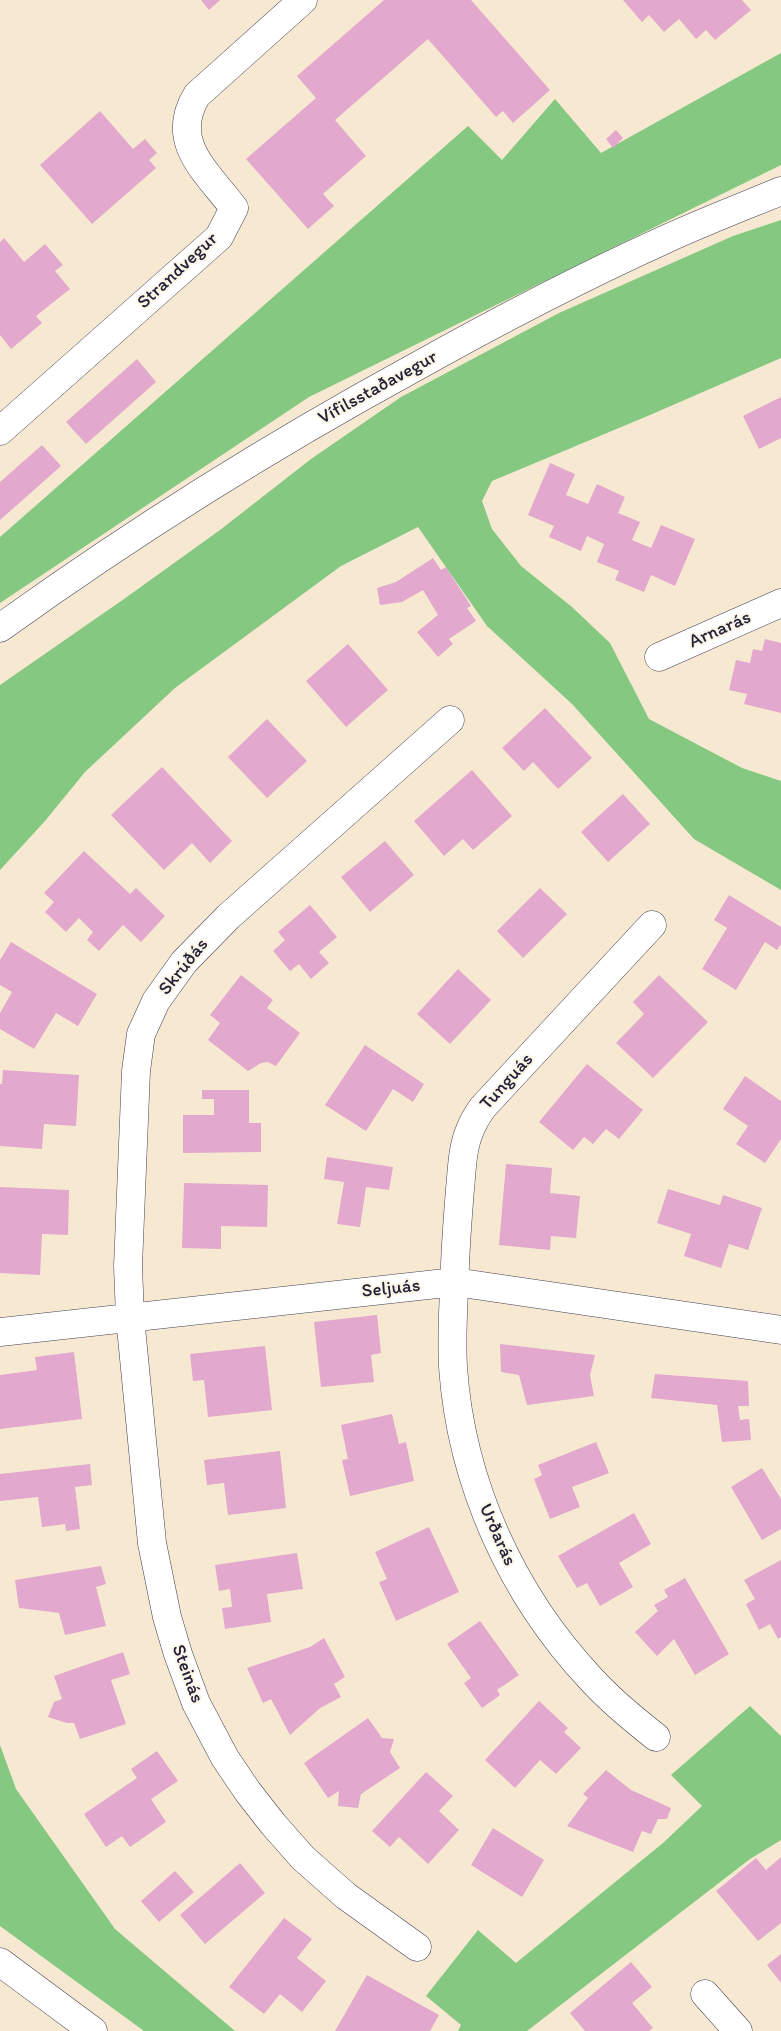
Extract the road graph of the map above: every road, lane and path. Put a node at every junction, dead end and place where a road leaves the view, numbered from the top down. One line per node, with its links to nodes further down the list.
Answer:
1 (303, 0): 3 (street, Strandvegur)
2 (781, 191): 5 (street, Vífilsstaðavegur)
3 (0, 431)
4 (781, 603): 6 (street, Arnarás)
5 (0, 628)
6 (659, 657)
7 (450, 720): 10 (street, Skrúðás)
8 (652, 925): 9 (street, Tunguás)
9 (454, 1282): 10 (street, Seljuás); 11 (street, Seljuás); 13 (street, Urðarás)
10 (130, 1317): 12 (street, Seljuás); 14 (street, Steinás)
11 (781, 1330)
12 (0, 1332)
13 (656, 1737)
14 (417, 1947)
15 (0, 1962): 17 (street)
16 (705, 1994): 18 (street)
17 (93, 2031)
18 (738, 2031)

